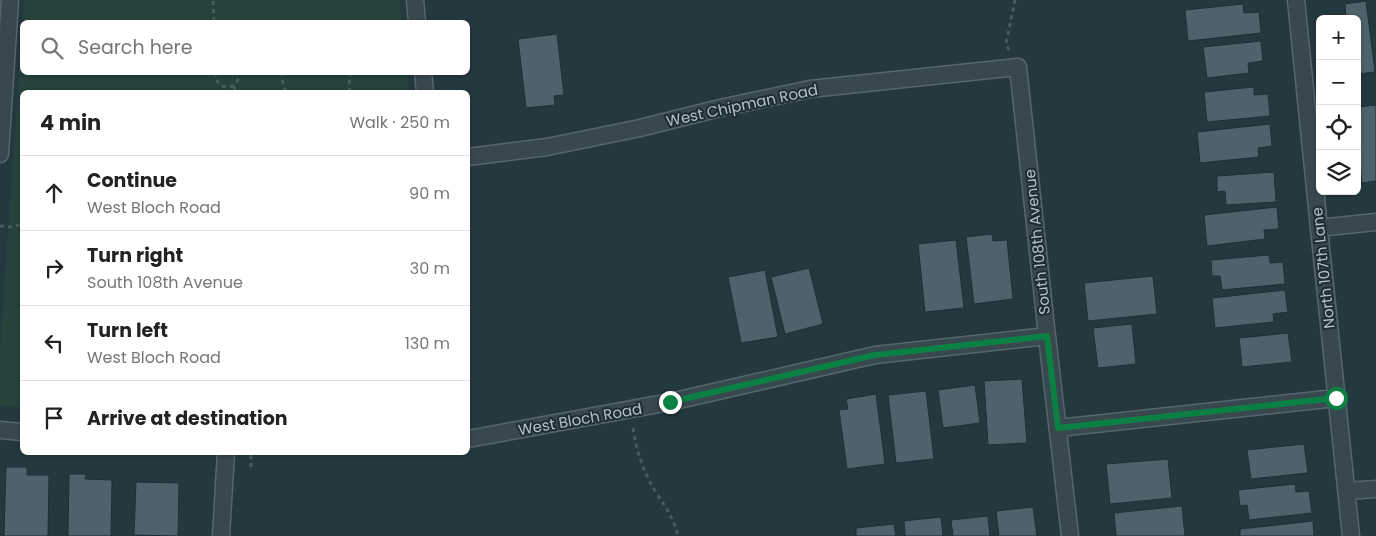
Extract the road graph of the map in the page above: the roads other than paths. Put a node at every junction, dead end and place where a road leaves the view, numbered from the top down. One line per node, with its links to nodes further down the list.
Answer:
1 (10, 0): 8 (street)
2 (415, 0): 4 (street)
3 (1296, 0): 11 (street, North 107th Lane)
4 (417, 20)
5 (1018, 67): 9 (street, West Chipman Road); 12 (street, South 108th Avenue)
6 (423, 75): 7 (street)
7 (425, 90)
8 (0, 152)
9 (470, 157)
10 (1376, 222): 11 (street)
11 (1318, 228): 13 (street, North 107th Lane)
12 (1047, 336): 14 (street, South 108th Avenue); 17 (street, West Bloch Road)
13 (1336, 398): 14 (street); 20 (street, North 107th Lane)
14 (1058, 428): 22 (street, South 108th Avenue)
15 (0, 430): 16 (street)
16 (20, 432)
17 (470, 439)
18 (226, 455): 21 (street)
19 (1376, 489): 20 (street)
20 (1346, 492): 23 (street, North 107th Lane)
21 (221, 536)
22 (1070, 536)
23 (1351, 536)

